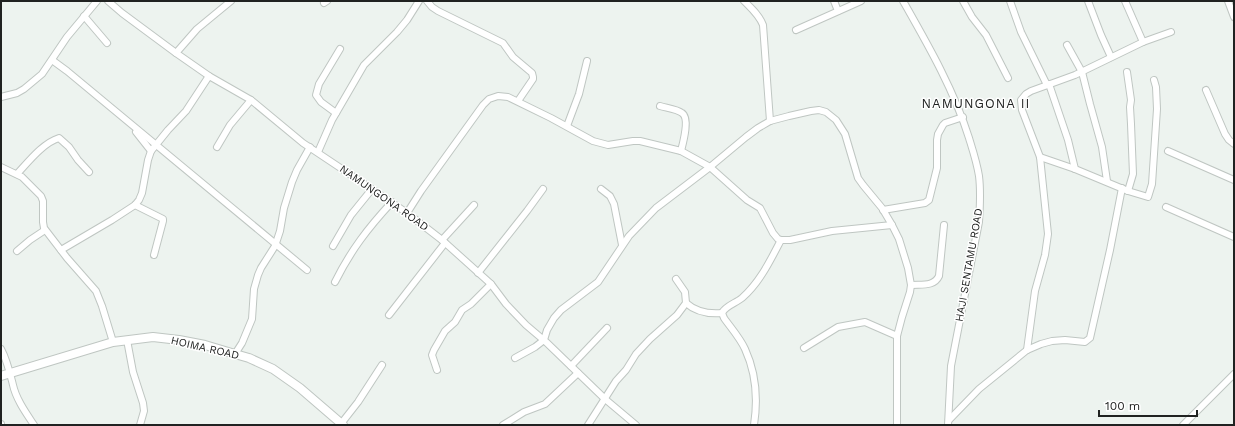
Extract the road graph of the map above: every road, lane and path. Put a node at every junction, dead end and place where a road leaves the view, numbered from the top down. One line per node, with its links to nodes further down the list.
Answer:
1 (97, 1): 16 (street)
2 (108, 1): 24 (street, NAMUNGONA ROAD)
3 (231, 1): 24 (street)
4 (419, 1): 39 (street)
5 (427, 1): 37 (street)
6 (744, 1): 41 (street)
7 (834, 1): 15 (street)
8 (861, 1): 15 (street)
9 (903, 1): 40 (street, HAJI SENTAMU ROAD)
10 (963, 1): 31 (street)
11 (1010, 1): 33 (street)
12 (1088, 1): 25 (street)
13 (1125, 1): 20 (street)
14 (1228, 1): 17 (street)
15 (838, 11): 18 (street)
16 (84, 16): 21 (street); 26 (street)
17 (1234, 17)
18 (796, 30)
19 (1171, 32): 20 (street)
20 (1143, 42): 25 (street)
21 (107, 43)
22 (1067, 45): 28 (street)
23 (340, 49): 39 (street)
24 (176, 52): 30 (street, NAMUNGONA ROAD)
25 (1111, 57): 28 (street)
26 (52, 60): 35 (street); 82 (street)
27 (587, 61): 42 (street)
28 (1082, 72): 33 (street); 59 (street)
29 (1127, 72): 64 (street)
30 (209, 76): 36 (street, NAMUNGONA ROAD); 47 (street)
31 (1008, 78)
32 (1154, 80): 64 (street)
33 (1048, 85): 51 (street); 54 (street)
34 (1206, 90): 44 (street)
35 (1, 97)
36 (251, 100): 45 (street); 46 (street, NAMUNGONA ROAD)
37 (518, 101): 42 (street); 70 (street)
38 (660, 106): 48 (street)
39 (336, 114): 49 (street)
40 (963, 117): 69 (street); 109 (street, HAJI SENTAMU ROAD)
41 (770, 121): 52 (street); 69 (street)
42 (567, 126): 48 (street)
43 (134, 129): 47 (street)
44 (1234, 144)
45 (217, 147)
46 (310, 147): 49 (street, NAMUNGONA ROAD); 99 (street)
47 (151, 151): 66 (street)
48 (681, 151): 52 (street)
49 (318, 152): 60 (street, NAMUNGONA ROAD)
50 (1168, 152): 58 (street)
51 (1040, 157): 54 (street); 98 (street)
52 (710, 166): 75 (street); 77 (street)
53 (4, 168): 56 (street); 57 (street)
54 (1075, 169): 59 (street)
55 (89, 172): 57 (street)
56 (1, 174)
57 (17, 174): 73 (street)
58 (1234, 180)
59 (1107, 181): 62 (street)
60 (372, 188): 65 (street, NAMUNGONA ROAD); 78 (street)
61 (542, 188): 83 (street)
62 (1122, 188): 64 (street); 98 (street)
63 (601, 189): 77 (street)
64 (1128, 191)
65 (392, 202): 70 (street, NAMUNGONA ROAD); 85 (street)
66 (135, 205): 79 (street); 81 (street)
67 (474, 205): 76 (street)
68 (1166, 207): 74 (street)
69 (883, 210): 71 (street)
70 (407, 213): 76 (street, NAMUNGONA ROAD)
71 (892, 225): 75 (street); 87 (street)
72 (944, 225): 87 (street)
73 (46, 230): 79 (street); 80 (street)
74 (1234, 237)
75 (781, 240): 89 (street)
76 (444, 242): 83 (street, NAMUNGONA ROAD); 90 (street)
77 (622, 245): 94 (street)
78 (332, 246)
79 (61, 250): 95 (street)
80 (17, 252)
81 (154, 255)
82 (307, 270)
83 (478, 273): 86 (street, NAMUNGONA ROAD)
84 (676, 279): 88 (street)
85 (335, 282)
86 (491, 284): 94 (street, NAMUNGONA ROAD); 103 (street)
87 (911, 285): 92 (street)
88 (686, 303): 89 (street); 108 (street)
89 (722, 313): 116 (street)
90 (389, 315)
91 (607, 328): 102 (street)
92 (898, 336): 96 (street); 117 (street)
93 (127, 340): 95 (main road, HOIMA ROAD); 99 (main road, HOIMA ROAD); 112 (street)
94 (544, 340): 100 (street); 102 (street, NAMUNGONA ROAD)
95 (113, 342): 105 (main road, HOIMA ROAD)
96 (804, 348)
97 (1, 349): 105 (street)
98 (1027, 350): 109 (street)
99 (235, 354): 110 (main road, HOIMA ROAD)
100 (515, 358)
101 (382, 365): 110 (street)
102 (571, 366): 104 (street, NAMUNGONA ROAD)
103 (437, 370)
104 (578, 373): 108 (street, NAMUNGONA ROAD); 113 (street)
105 (10, 374): 107 (main road, HOIMA ROAD); 111 (street)
106 (1234, 374): 118 (street)
107 (1, 376)
108 (605, 400): 114 (street); 115 (street, NAMUNGONA ROAD)
109 (948, 422)
110 (342, 424)
111 (34, 425)
112 (140, 425)
113 (503, 425)
114 (588, 425)
115 (636, 425)
116 (754, 425)
117 (897, 425)
118 (1183, 425)

